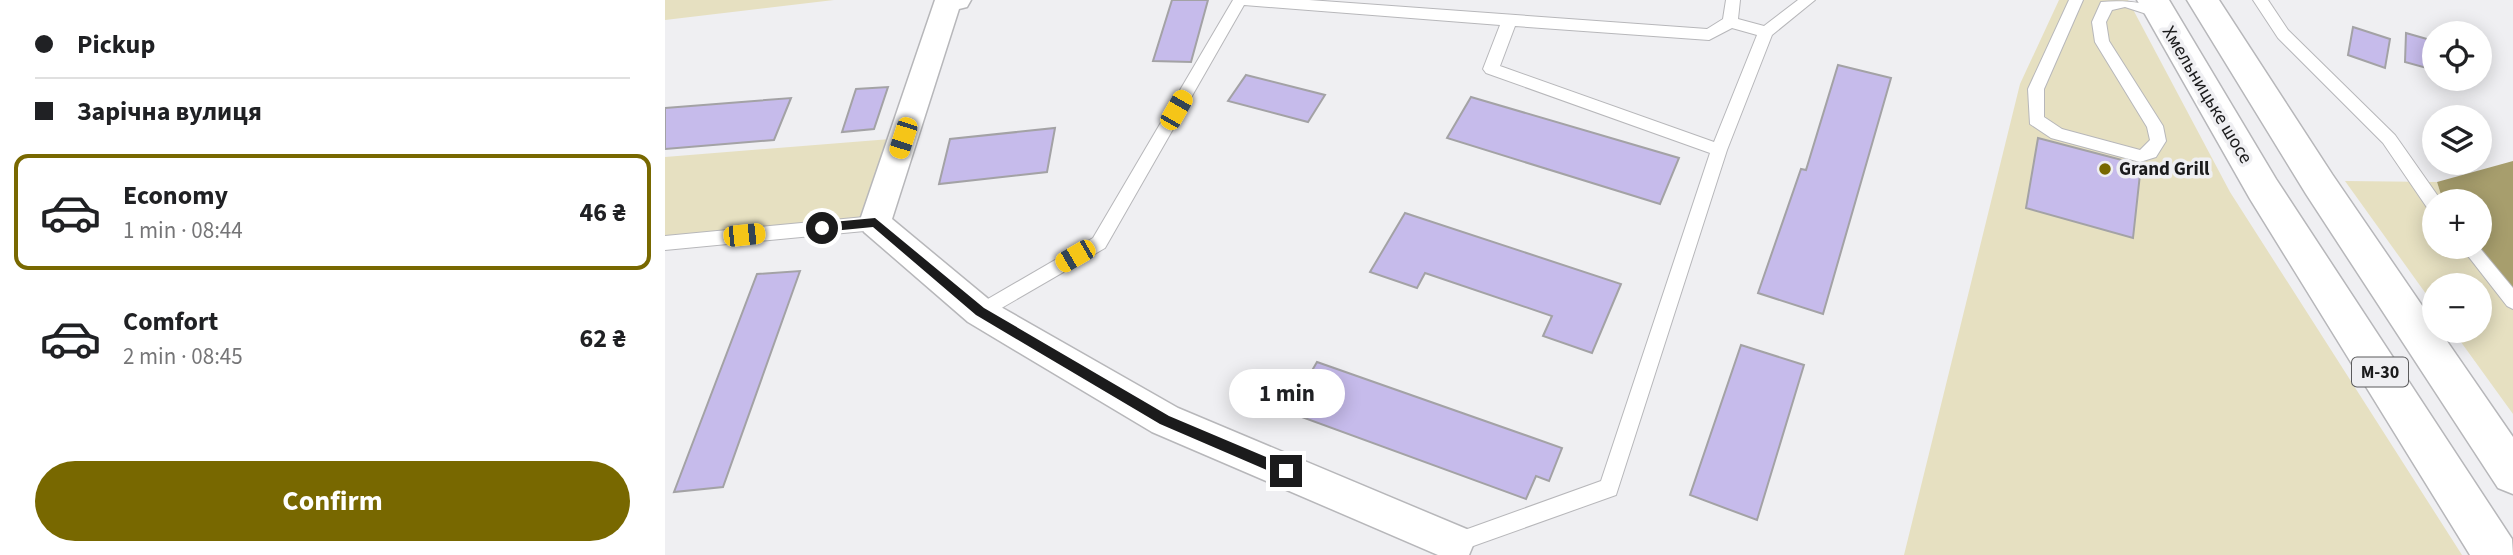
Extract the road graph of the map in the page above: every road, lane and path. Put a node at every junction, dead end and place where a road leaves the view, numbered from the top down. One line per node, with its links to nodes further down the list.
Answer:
1 (957, 0): 13 (street)
2 (1733, 0): 9 (lane)
3 (1808, 0): 10 (lane)
4 (2076, 0): 7 (lane)
5 (2203, 0): 18 (highway, М-30)
6 (2260, 0): 12 (lane)
7 (2156, 7): 20 (highway, Хмельницьке шосе / М-30)
8 (1510, 19): 9 (lane); 11 (lane); 17 (lane)
9 (1730, 22): 10 (lane)
10 (1766, 32): 11 (lane)
11 (1719, 150): 19 (lane)
12 (2424, 189)
13 (875, 223): 14 (lane); 17 (street)
14 (665, 243)
15 (2479, 259): 16 (lane)
16 (2513, 300)
17 (980, 312): 19 (street)
18 (2513, 474)
19 (1452, 549)
20 (2496, 555)

